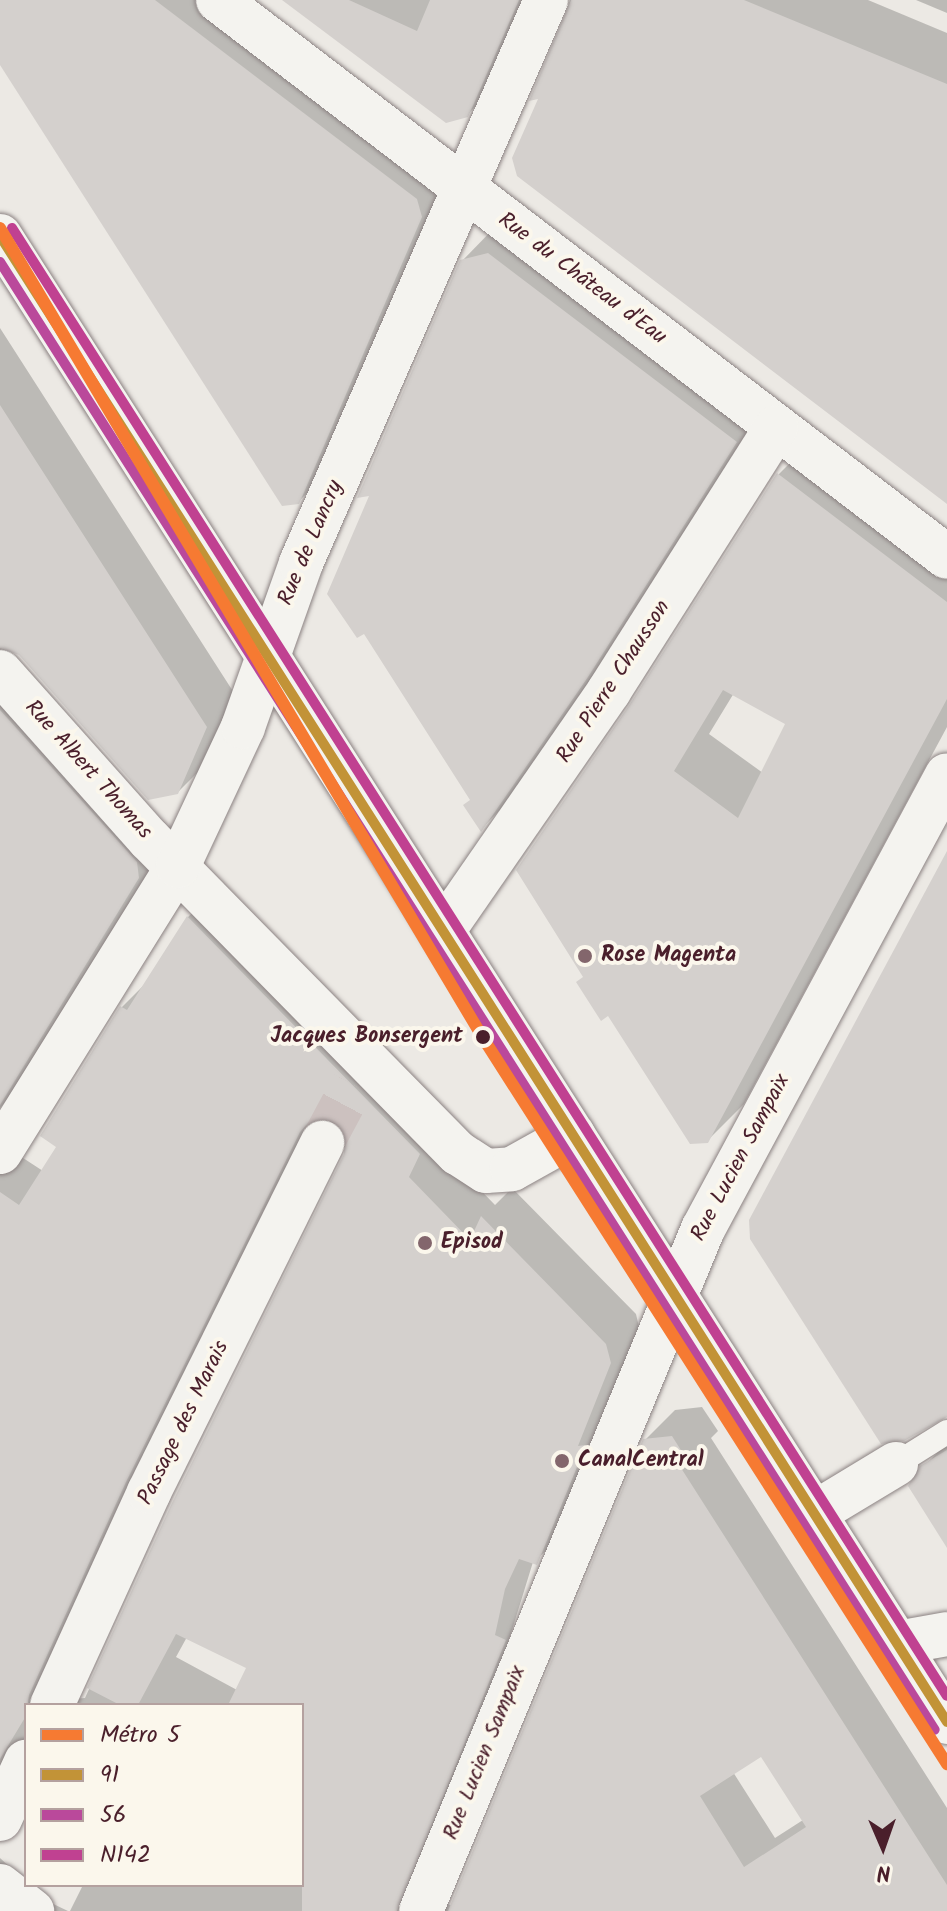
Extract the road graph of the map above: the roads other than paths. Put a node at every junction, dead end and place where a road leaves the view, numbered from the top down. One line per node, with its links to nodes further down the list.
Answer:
1 (218, 0): 3 (street, Rue du Château d'Eau)
2 (546, 0): 3 (street, Rue de Lancry)
3 (465, 190): 5 (street, Rue du Château d'Eau); 7 (street, Rue de Lancry)
4 (0, 236): 7 (street)
5 (776, 428): 6 (street, Rue du Château d'Eau); 11 (street, Rue Pierre Chausson)
6 (947, 557)
7 (266, 650): 10 (street, Rue de Lancry); 11 (street)
8 (0, 672): 10 (street, Rue Albert Thomas)
9 (947, 775): 15 (street, Rue Lucien Sampaix)
10 (178, 866): 12 (street, Rue Albert Thomas); 14 (street, Rue de Lancry)
11 (443, 931): 12 (street)
12 (573, 1135): 15 (street)
13 (322, 1143): 21 (street, Passage des Marais)
14 (0, 1152)
15 (674, 1293): 18 (street); 27 (street, Rue Lucien Sampaix)
16 (947, 1432): 17 (lane)
17 (896, 1464): 18 (street)
18 (813, 1514): 20 (street)
19 (947, 1634): 20 (street)
20 (897, 1643): 22 (street)
21 (53, 1703)
22 (947, 1722)
23 (24, 1766): 24 (street)
24 (0, 1819)
25 (0, 1886): 26 (street)
26 (32, 1911)
27 (421, 1911)

